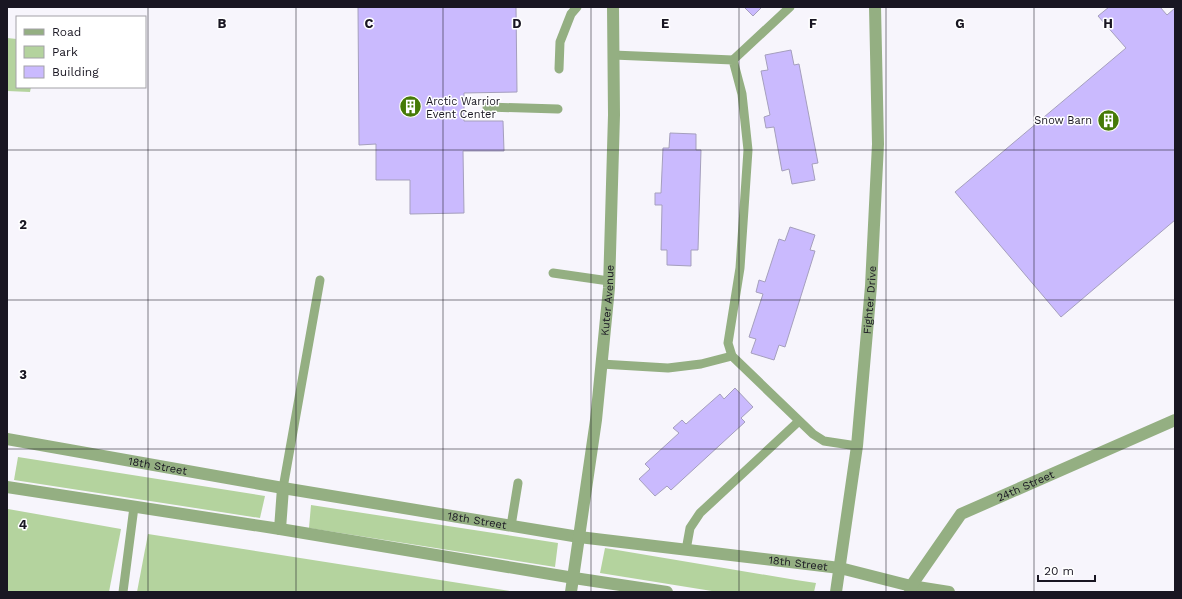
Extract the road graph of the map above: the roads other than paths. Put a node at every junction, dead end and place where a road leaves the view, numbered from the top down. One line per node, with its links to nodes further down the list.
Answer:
1 (576, 7): 7 (lane)
2 (613, 7): 5 (street, Kuter Avenue)
3 (790, 7): 6 (lane)
4 (875, 7): 18 (street, Fighter Drive)
5 (613, 55): 6 (lane); 12 (street, Kuter Avenue)
6 (733, 60): 13 (lane)
7 (559, 69)
8 (487, 107): 9 (lane)
9 (558, 109)
10 (554, 273): 12 (lane)
11 (320, 280): 21 (lane)
12 (609, 281): 14 (street, Kuter Avenue)
13 (732, 356): 14 (lane); 15 (lane)
14 (601, 364): 25 (street, Kuter Avenue)
15 (799, 420): 18 (lane); 26 (lane)
16 (1175, 420): 29 (street, 24th Street)
17 (7, 439): 21 (street, 18th Street)
18 (857, 446): 27 (street, Fighter Drive)
19 (518, 483): 23 (lane)
20 (7, 487): 22 (street)
21 (283, 488): 23 (street, 18th Street); 24 (street)
22 (134, 507): 24 (street); 30 (lane)
23 (511, 526): 25 (street, 18th Street)
24 (280, 529): 28 (street)
25 (579, 537): 26 (street, 18th Street); 28 (street, Kuter Avenue)
26 (686, 550): 27 (street, 18th Street)
27 (840, 568): 29 (street, 18th Street); 33 (street, Fighter Drive)
28 (574, 578): 31 (street, Kuter Avenue); 32 (street)
29 (910, 589): 34 (street, 18th Street)
30 (123, 592)
31 (571, 592)
32 (667, 592)
33 (836, 592)
34 (949, 592)

